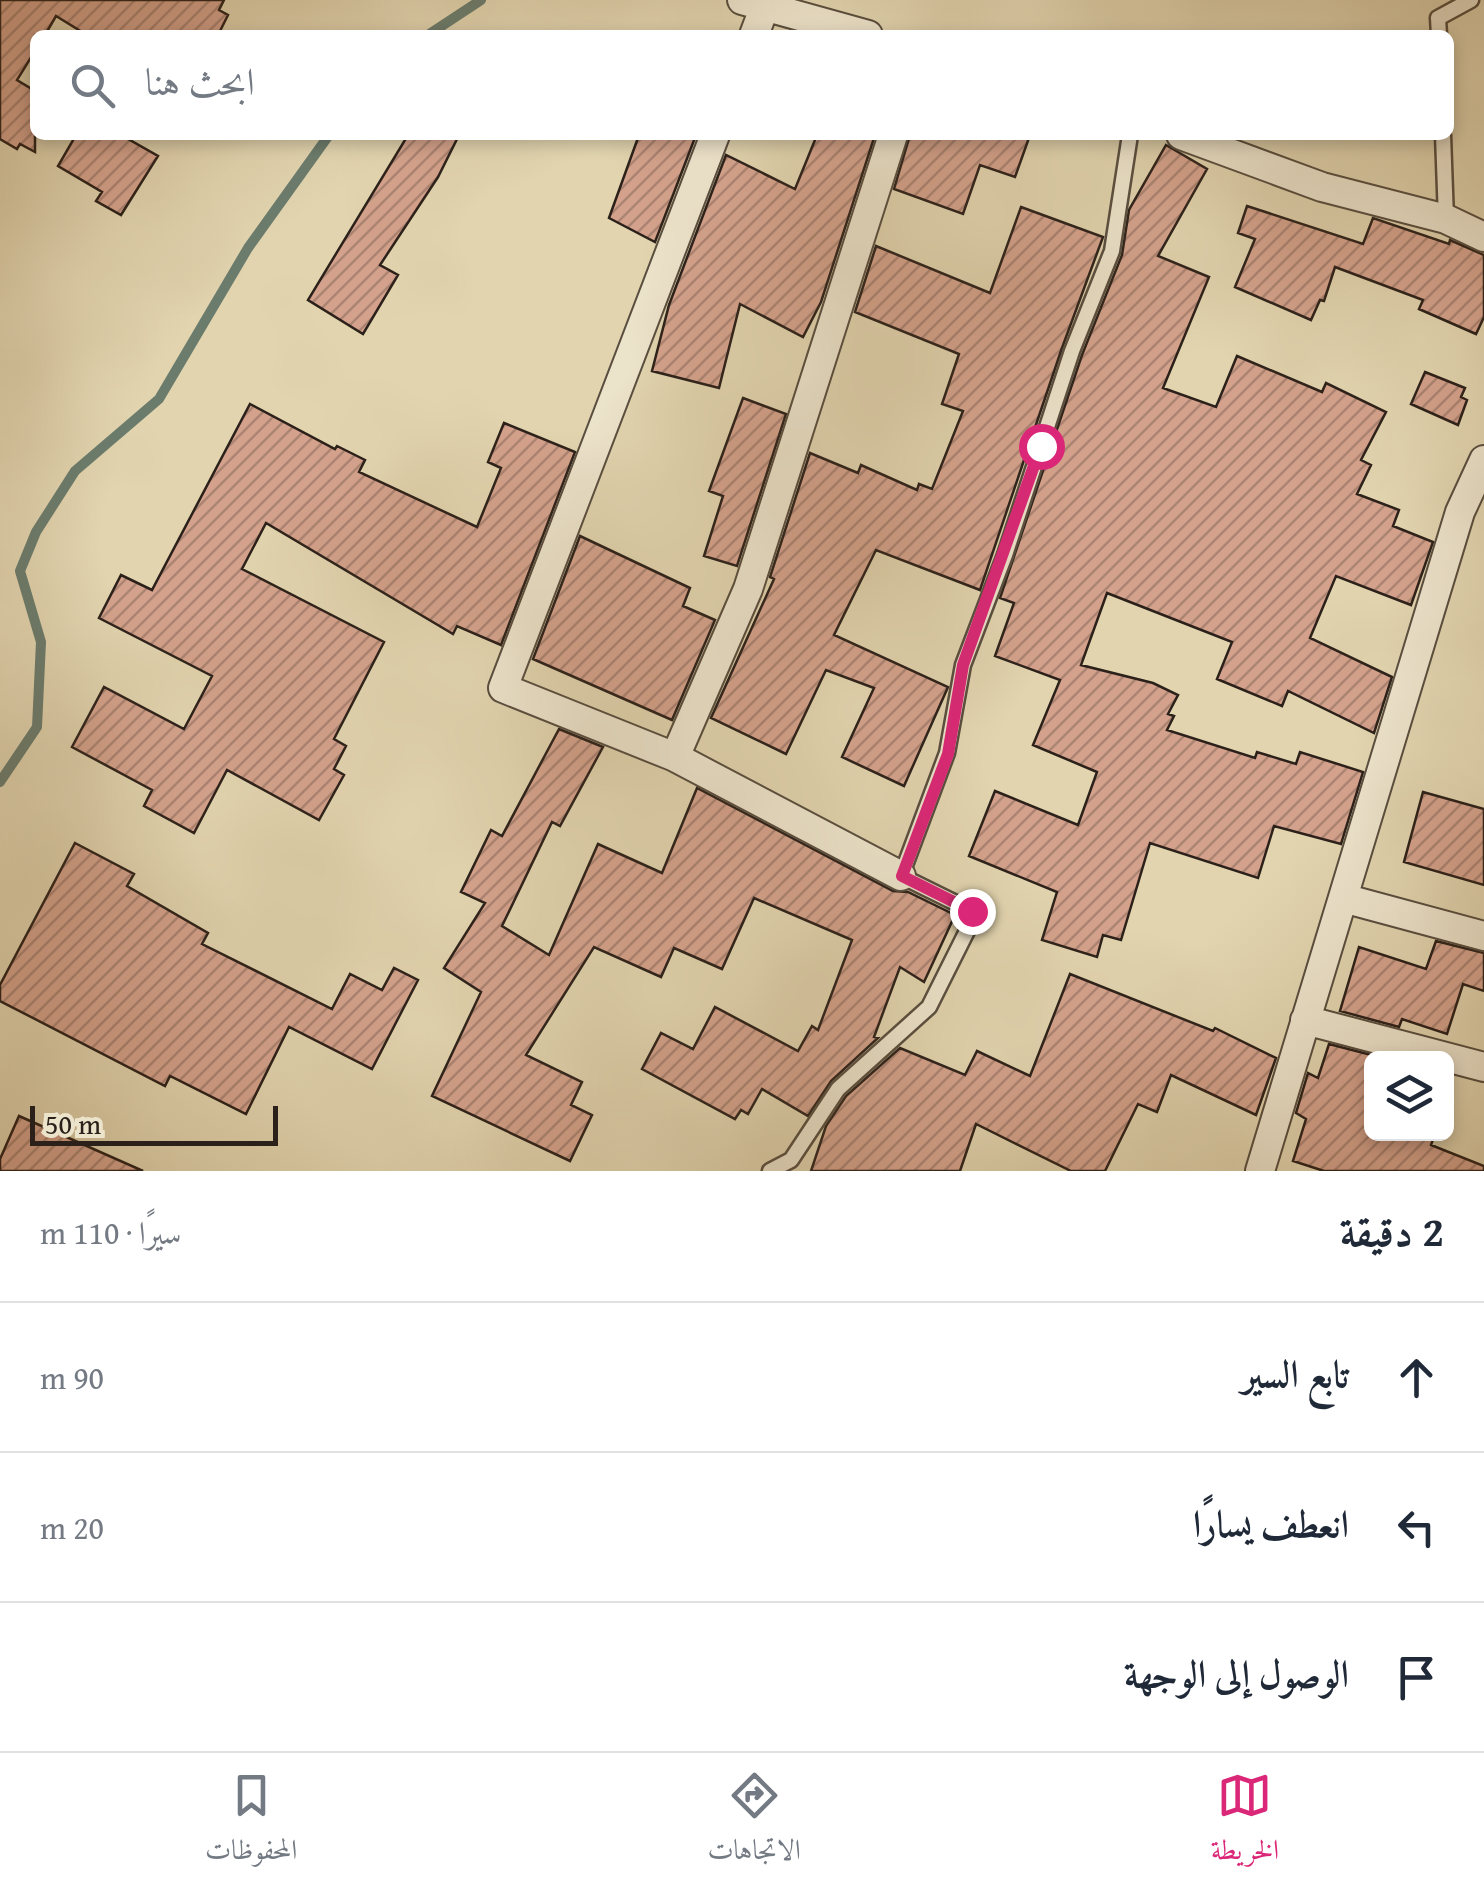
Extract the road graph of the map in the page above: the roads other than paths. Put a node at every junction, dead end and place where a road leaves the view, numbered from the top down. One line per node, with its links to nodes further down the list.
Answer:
1 (1471, 0): 5 (lane)
2 (753, 3): 3 (street); 4 (street)
3 (754, 30)
4 (850, 30)
5 (1439, 30)
6 (713, 140): 14 (street)
7 (891, 140): 14 (street)
8 (1129, 140): 15 (lane)
9 (1195, 140): 11 (street)
10 (1443, 140): 11 (lane)
11 (1446, 219): 12 (street)
12 (1484, 237)
13 (1484, 460): 16 (street)
14 (675, 757): 15 (street)
15 (902, 876): 20 (lane)
16 (1343, 898): 17 (street); 18 (street)
17 (1484, 936)
18 (1306, 1020): 19 (street); 21 (street)
19 (1484, 1067)
20 (770, 1171)
21 (1260, 1171)

